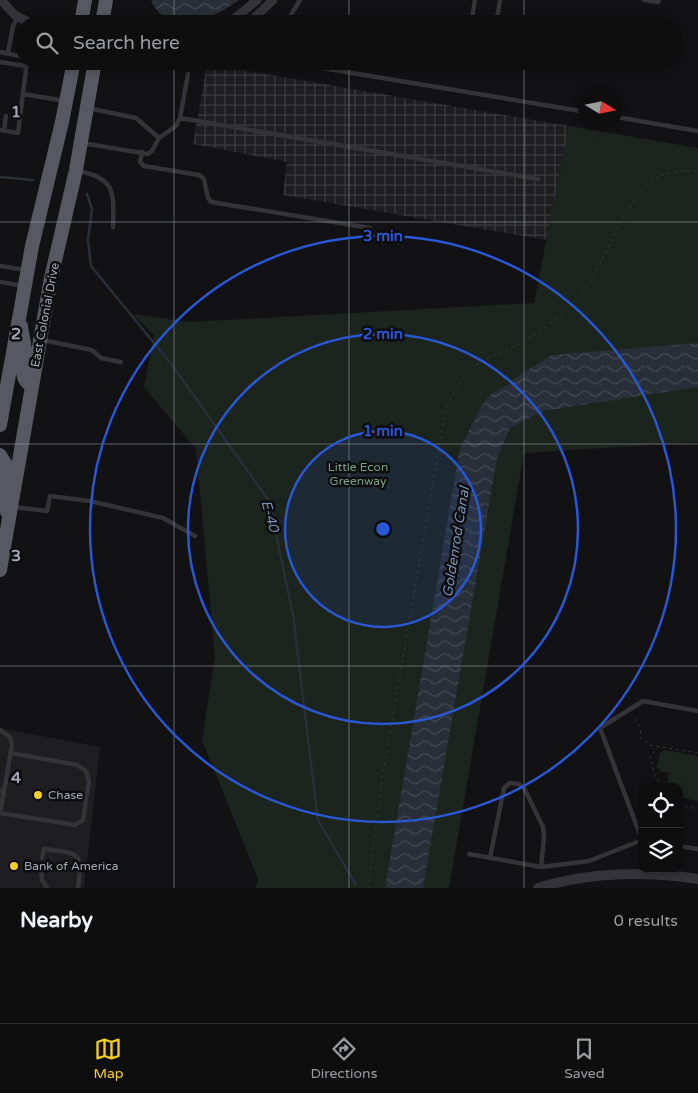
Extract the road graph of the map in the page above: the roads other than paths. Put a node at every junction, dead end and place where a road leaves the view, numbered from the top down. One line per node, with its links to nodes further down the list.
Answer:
1 (1, 0): 11 (street)
2 (85, 0): 12 (highway)
3 (106, 0): 13 (highway)
4 (257, 0): 14 (street)
5 (273, 0): 15 (street)
6 (300, 0): 16 (lane)
7 (475, 0): 17 (lane)
8 (500, 0): 18 (lane)
9 (644, 0): 10 (lane)
10 (659, 0)
11 (16, 15)
12 (82, 15)
13 (104, 15)
14 (237, 15)
15 (257, 15)
16 (291, 15)
17 (472, 15)
18 (498, 15)
19 (15, 22): 21 (lane)
20 (0, 52): 21 (lane)
21 (8, 53): 22 (lane)
22 (15, 54)
23 (0, 62): 24 (lane)
24 (15, 63)
25 (26, 70): 30 (lane)
26 (72, 70): 31 (highway, East Colonial Drive)
27 (93, 70): 32 (highway, East Colonial Drive)
28 (334, 70): 33 (lane)
29 (188, 74): 35 (lane)
30 (23, 94): 31 (lane); 37 (lane)
31 (67, 101): 47 (highway, East Colonial Drive)
32 (87, 108): 39 (lane); 40 (highway, East Colonial Drive)
33 (578, 111)
34 (6, 116): 37 (lane)
35 (180, 118): 39 (lane); 43 (lane)
36 (623, 118): 38 (lane)
37 (2, 130)
38 (698, 131)
39 (159, 138): 41 (lane)
40 (81, 142): 41 (lane); 42 (highway, East Colonial Drive)
41 (142, 152): 45 (lane)
42 (76, 170): 44 (lane); 51 (highway, East Colonial Drive)
43 (538, 179)
44 (113, 228)
45 (370, 228)
46 (0, 266): 47 (lane)
47 (27, 270): 49 (highway, East Colonial Drive)
48 (0, 282): 49 (lane)
49 (24, 286): 50 (highway, East Colonial Drive)
50 (19, 313): 53 (highway); 54 (highway, East Colonial Drive)
51 (40, 340): 52 (lane); 53 (highway, East Colonial Drive)
52 (121, 362)
53 (32, 386): 56 (highway, East Colonial Drive)
54 (0, 426)
55 (0, 455): 56 (highway)
56 (10, 513): 57 (lane); 58 (highway, East Colonial Drive)
57 (195, 536)
58 (0, 570)
59 (698, 711): 64 (lane)
60 (0, 730): 61 (lane)
61 (11, 753): 62 (lane); 63 (lane)
62 (2, 791): 63 (lane)
63 (0, 813)
64 (638, 829)
65 (638, 842): 71 (lane)
66 (683, 847): 67 (lane)
67 (698, 849)
68 (468, 854): 70 (lane)
69 (42, 858): 75 (lane)
70 (490, 858): 71 (lane); 71 (lane)
71 (541, 867)
72 (41, 868): 74 (lane)
73 (698, 879): 76 (street)
74 (47, 888)
75 (78, 888)
76 (538, 888)

